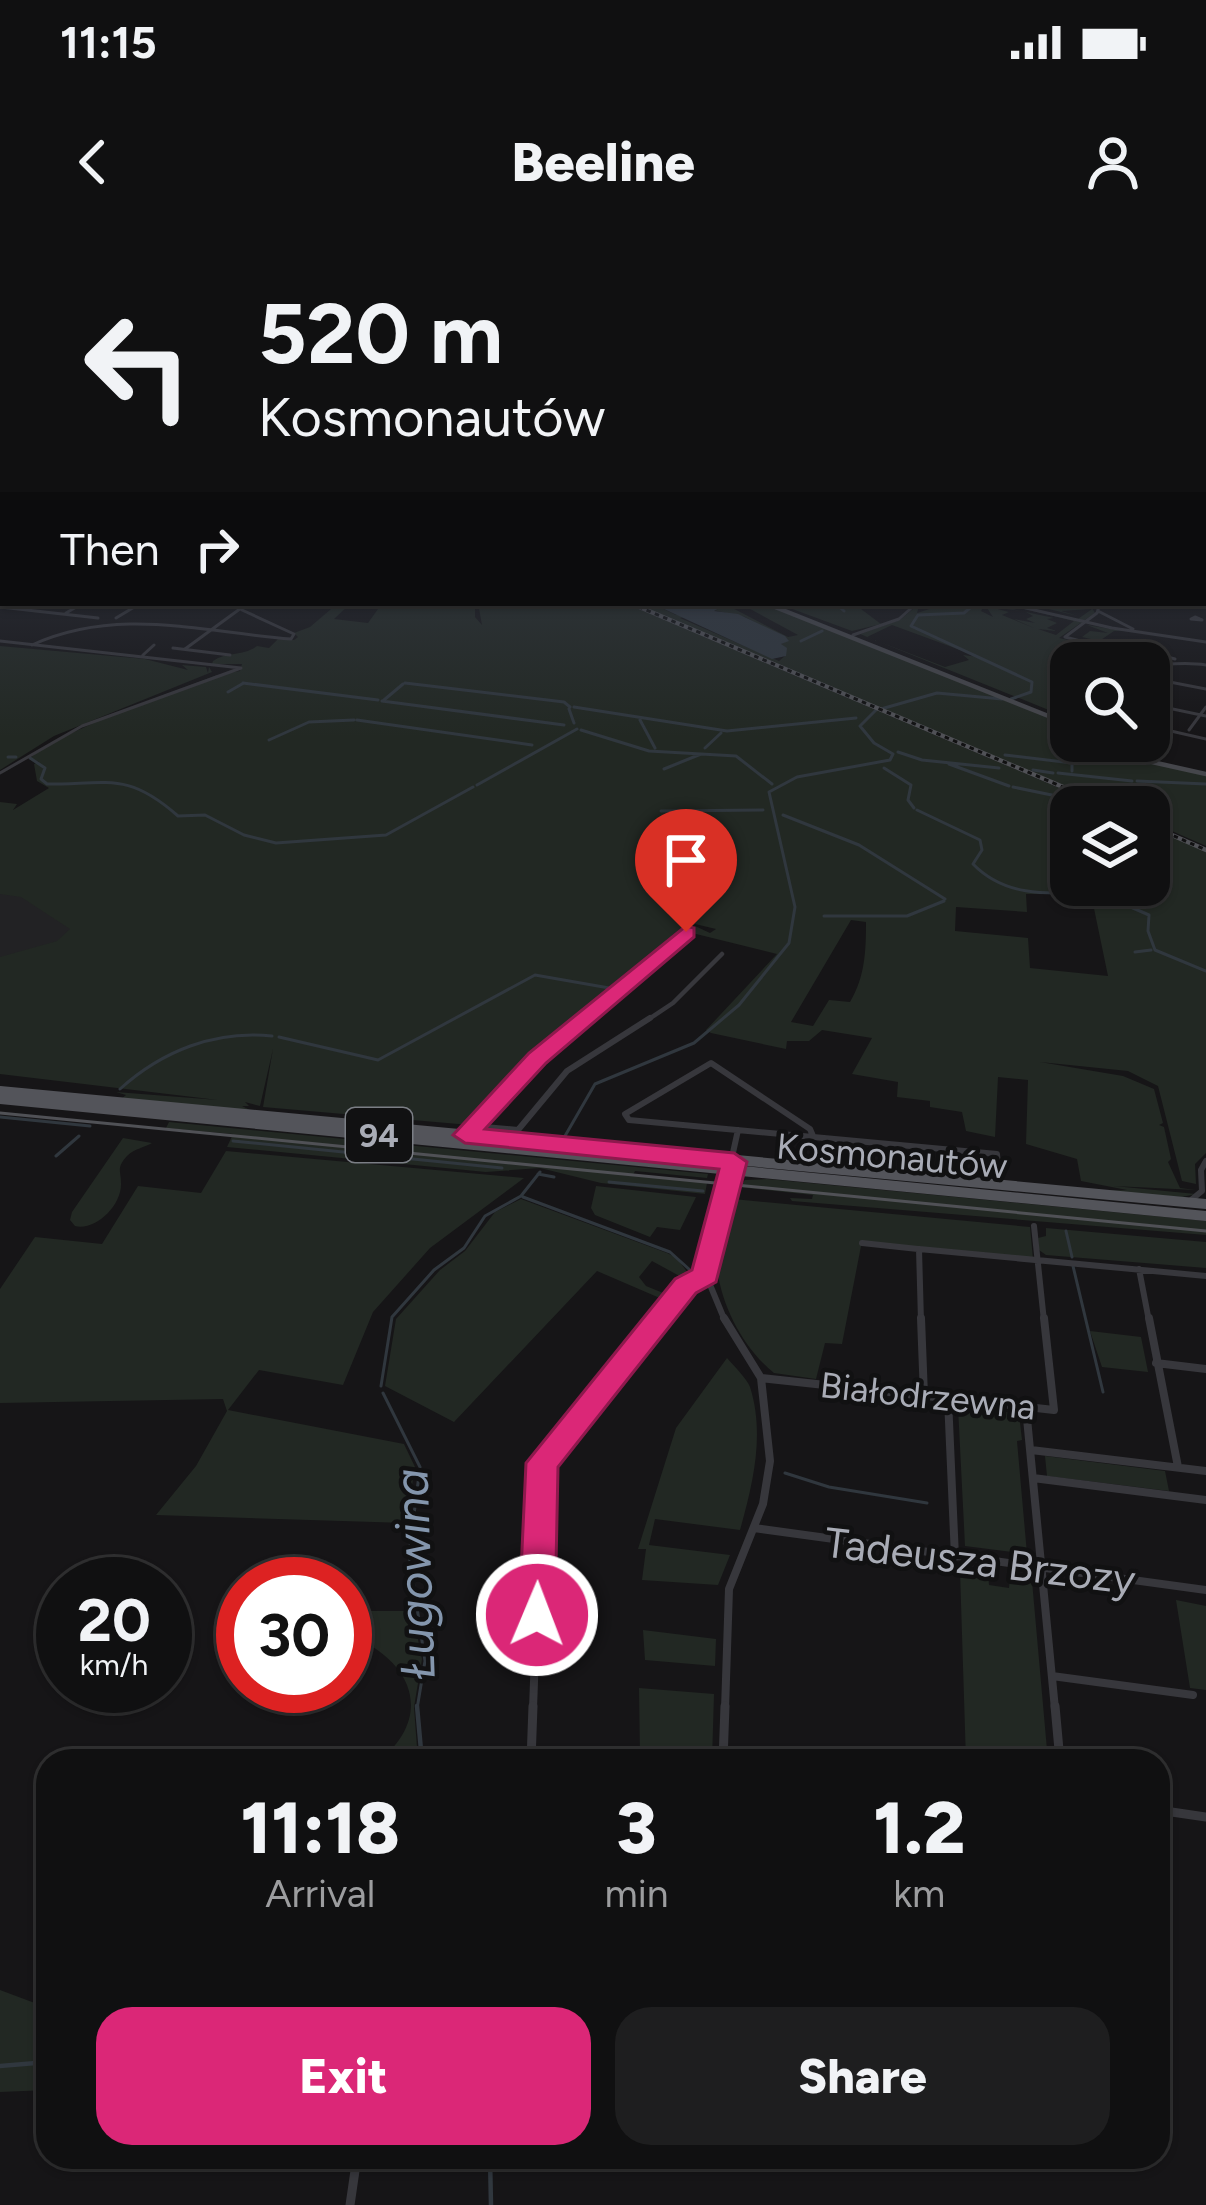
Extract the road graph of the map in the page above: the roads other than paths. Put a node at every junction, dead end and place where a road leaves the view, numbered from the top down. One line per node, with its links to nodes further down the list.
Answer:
1 (78, 606): 11 (street)
2 (136, 606): 12 (street)
3 (245, 606): 9 (street)
4 (773, 606): 17 (street)
5 (913, 606): 17 (street)
6 (1017, 606): 14 (street)
7 (1099, 606): 10 (street)
8 (0, 607): 11 (street)
9 (242, 610): 15 (street); 15 (street)
10 (1098, 611): 14 (street); 16 (street)
11 (64, 614): 13 (street)
12 (116, 618): 13 (street); 15 (street)
13 (104, 620): 21 (street)
14 (1086, 622): 16 (street); 19 (street)
15 (213, 630): 24 (street)
16 (1135, 631): 20 (street)
17 (854, 635): 40 (street)
18 (0, 641): 21 (street)
19 (1084, 642)
20 (1206, 643)
21 (32, 645): 26 (street)
22 (154, 645): 26 (street)
23 (173, 648): 24 (street)
24 (185, 649): 25 (street)
25 (230, 655)
26 (140, 657): 30 (street)
27 (1170, 658): 28 (street)
28 (1175, 659): 29 (street); 32 (street)
29 (1170, 661)
30 (191, 664): 31 (street); 33 (street)
31 (224, 664): 33 (street); 34 (street)
32 (1206, 665)
33 (215, 670): 34 (street); 36 (street)
34 (229, 673): 36 (street)
35 (1170, 682): 37 (street)
36 (193, 683): 46 (street)
37 (1206, 689)
38 (1206, 707): 41 (street)
39 (1170, 708): 41 (street)
40 (1050, 715)
41 (1203, 715): 42 (street)
42 (1189, 730)
43 (1170, 731): 44 (street)
44 (1206, 739)
45 (1152, 762): 47 (street)
46 (0, 772)
47 (1206, 774)
48 (686, 932): 51 (street)
49 (722, 954): 51 (street)
50 (0, 1095): 51 (main road, Kosmonautów / 94); 55 (main road, Kosmonautów / 94)
51 (469, 1130): 55 (main road, Kosmonautów / 94)
52 (737, 1130): 53 (street); 53 (street); 55 (street)
53 (814, 1136): 57 (street)
54 (1206, 1161): 56 (street)
55 (732, 1166): 57 (main road, Kosmonautów / 94); 60 (main road, Kosmonautów / 94); 66 (street)
56 (1205, 1184): 58 (street)
57 (1000, 1185): 58 (main road, Kosmonautów / 94)
58 (1188, 1202): 59 (main road, Kosmonautów / 94)
59 (1206, 1204)
60 (1206, 1216)
61 (1034, 1226): 64 (street, Białodrzewna)
62 (862, 1243): 63 (street)
63 (920, 1250): 64 (street); 71 (street)
64 (1038, 1262): 65 (street); 73 (street, Białodrzewna)
65 (1139, 1270): 67 (street); 68 (street)
66 (706, 1275): 70 (street); 85 (street)
67 (1206, 1276)
68 (1156, 1364): 69 (street); 75 (street)
69 (1206, 1369)
70 (761, 1378): 71 (street, Białodrzewna); 79 (street)
71 (924, 1396): 72 (street, Białodrzewna)
72 (948, 1399): 73 (street, Białodrzewna); 80 (street)
73 (1026, 1408): 74 (street)
74 (1030, 1450): 75 (street); 77 (street)
75 (1178, 1468): 76 (street)
76 (1206, 1471)
77 (1033, 1478): 78 (street); 81 (street)
78 (1206, 1500)
79 (754, 1528): 80 (street, Tadeusza Brzozy); 86 (street)
80 (955, 1558): 81 (street, Tadeusza Brzozy)
81 (1042, 1569): 82 (street, Tadeusza Brzozy); 83 (street)
82 (1206, 1590)
83 (1052, 1676): 84 (street); 87 (street)
84 (1193, 1695)
85 (531, 1749)
86 (723, 1749)
87 (1059, 1749)
88 (1170, 1812): 89 (street)
89 (1206, 1817)
90 (355, 2169): 91 (street)
91 (350, 2205)

